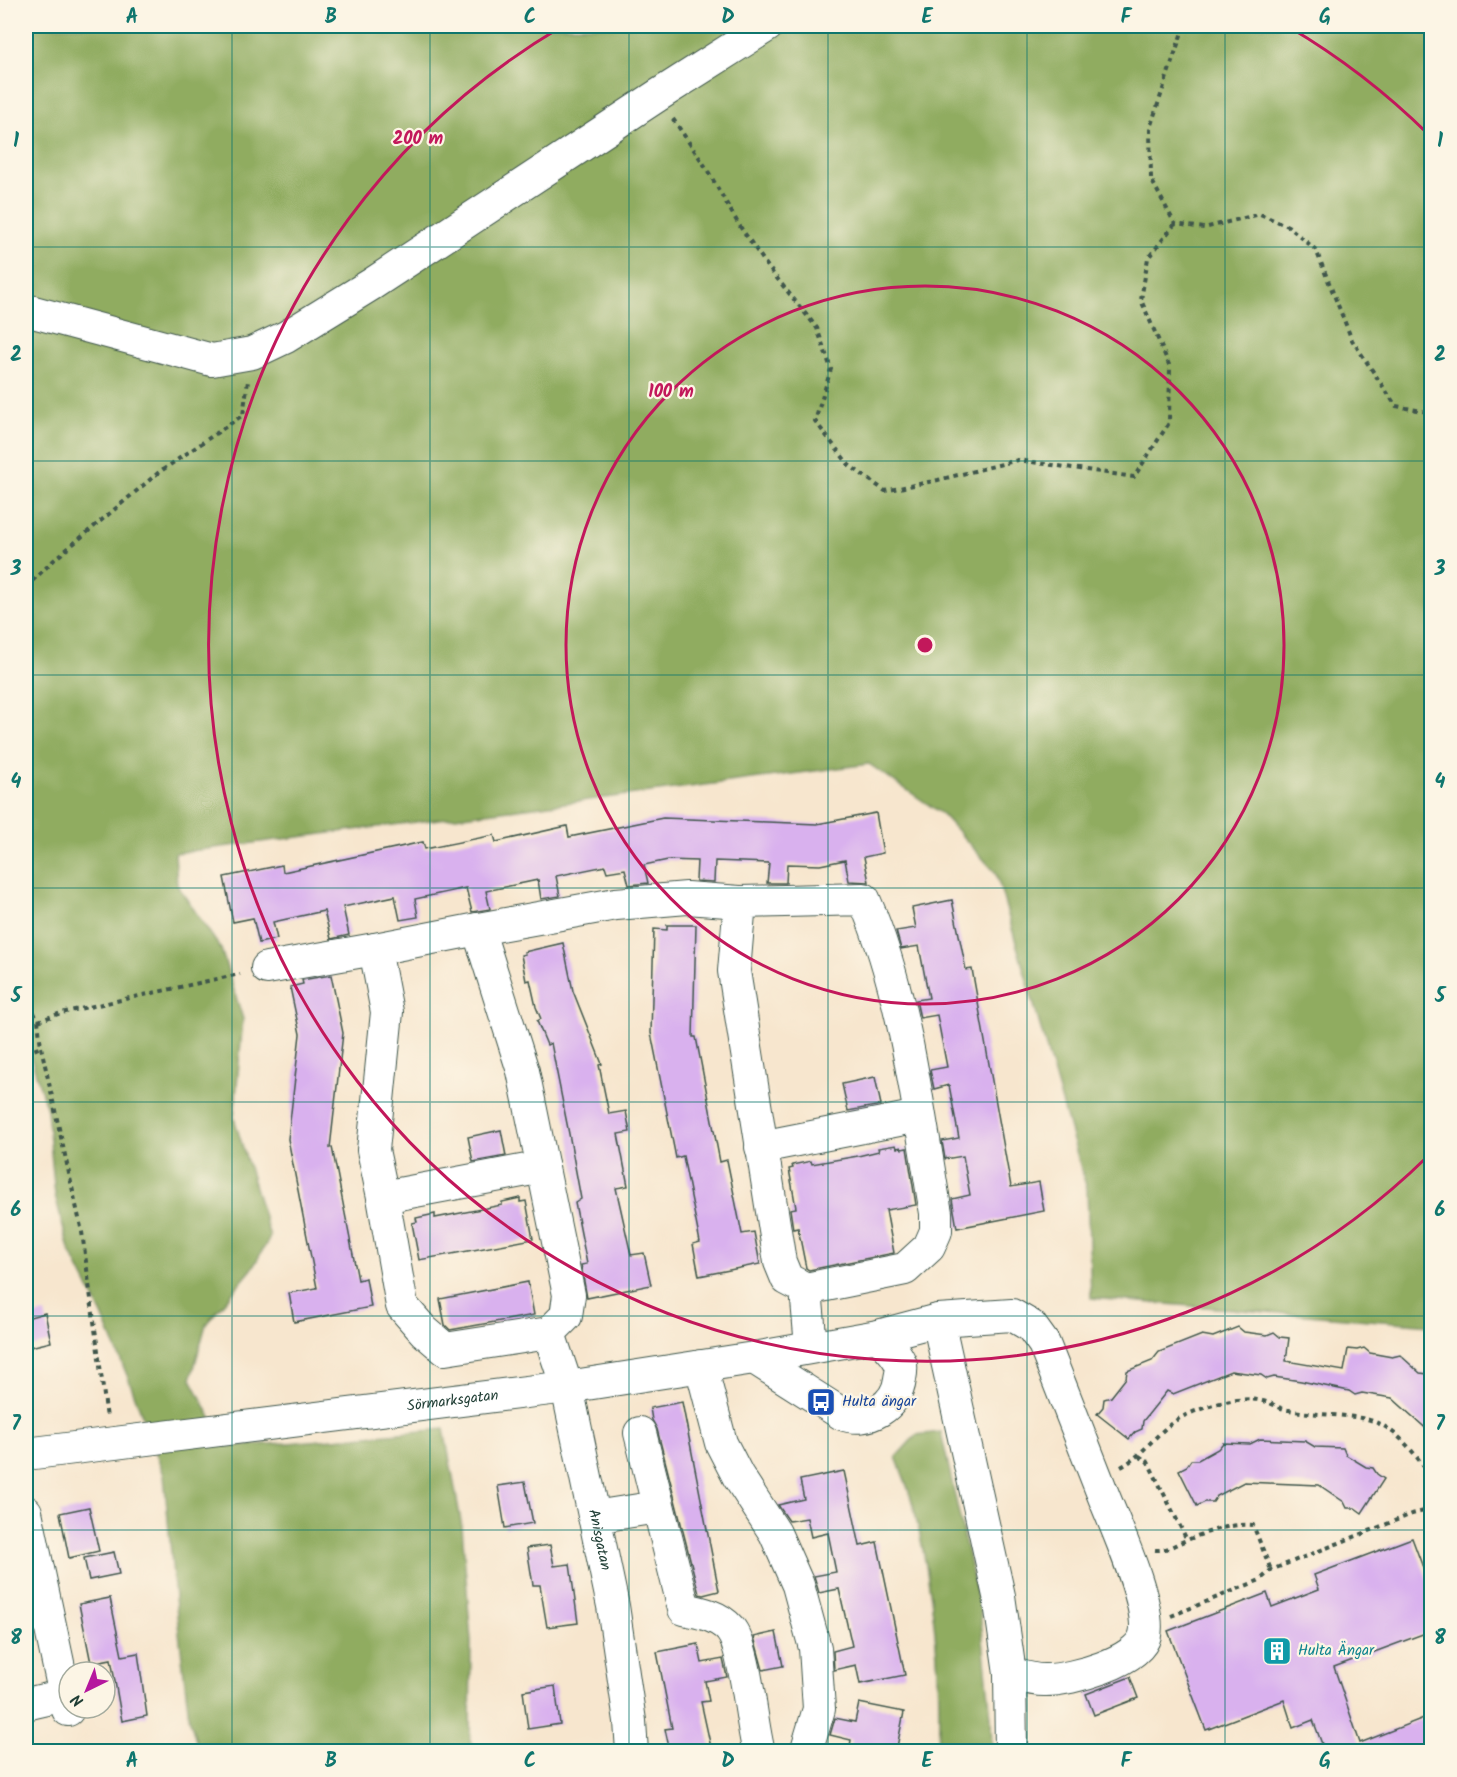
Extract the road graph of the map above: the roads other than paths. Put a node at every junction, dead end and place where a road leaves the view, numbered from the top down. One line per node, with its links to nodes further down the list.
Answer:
1 (767, 26): 2 (street)
2 (26, 310)
3 (740, 902): 4 (street); 7 (street); 8 (street)
4 (478, 929): 5 (street); 9 (street)
5 (375, 949): 6 (street); 10 (street)
6 (267, 968)
7 (919, 1116): 8 (street); 11 (street)
8 (761, 1147): 11 (street)
9 (543, 1167): 10 (street); 13 (street)
10 (383, 1197): 13 (street)
11 (806, 1289): 15 (street)
12 (938, 1320): 14 (street, Sörmarksgatan); 24 (street); 24 (street, Sörmarksgatan)
13 (549, 1333): 18 (street, Anisgatan)
14 (878, 1336): 15 (street, Sörmarksgatan); 16 (street)
15 (811, 1347): 16 (street, Sörmarksgatan)
16 (754, 1358): 17 (street, Sörmarksgatan)
17 (701, 1366): 18 (street, Sörmarksgatan); 28 (street)
18 (567, 1387): 20 (street, Sörmarksgatan); 23 (street, Anisgatan)
19 (640, 1433): 21 (street)
20 (26, 1454)
21 (658, 1507): 23 (street); 27 (street)
22 (26, 1512): 25 (street)
23 (594, 1517): 26 (street, Anisgatan)
24 (1010, 1673): 29 (street)
25 (26, 1704)
26 (632, 1752)
27 (759, 1752)
28 (806, 1752)
29 (1011, 1752)

